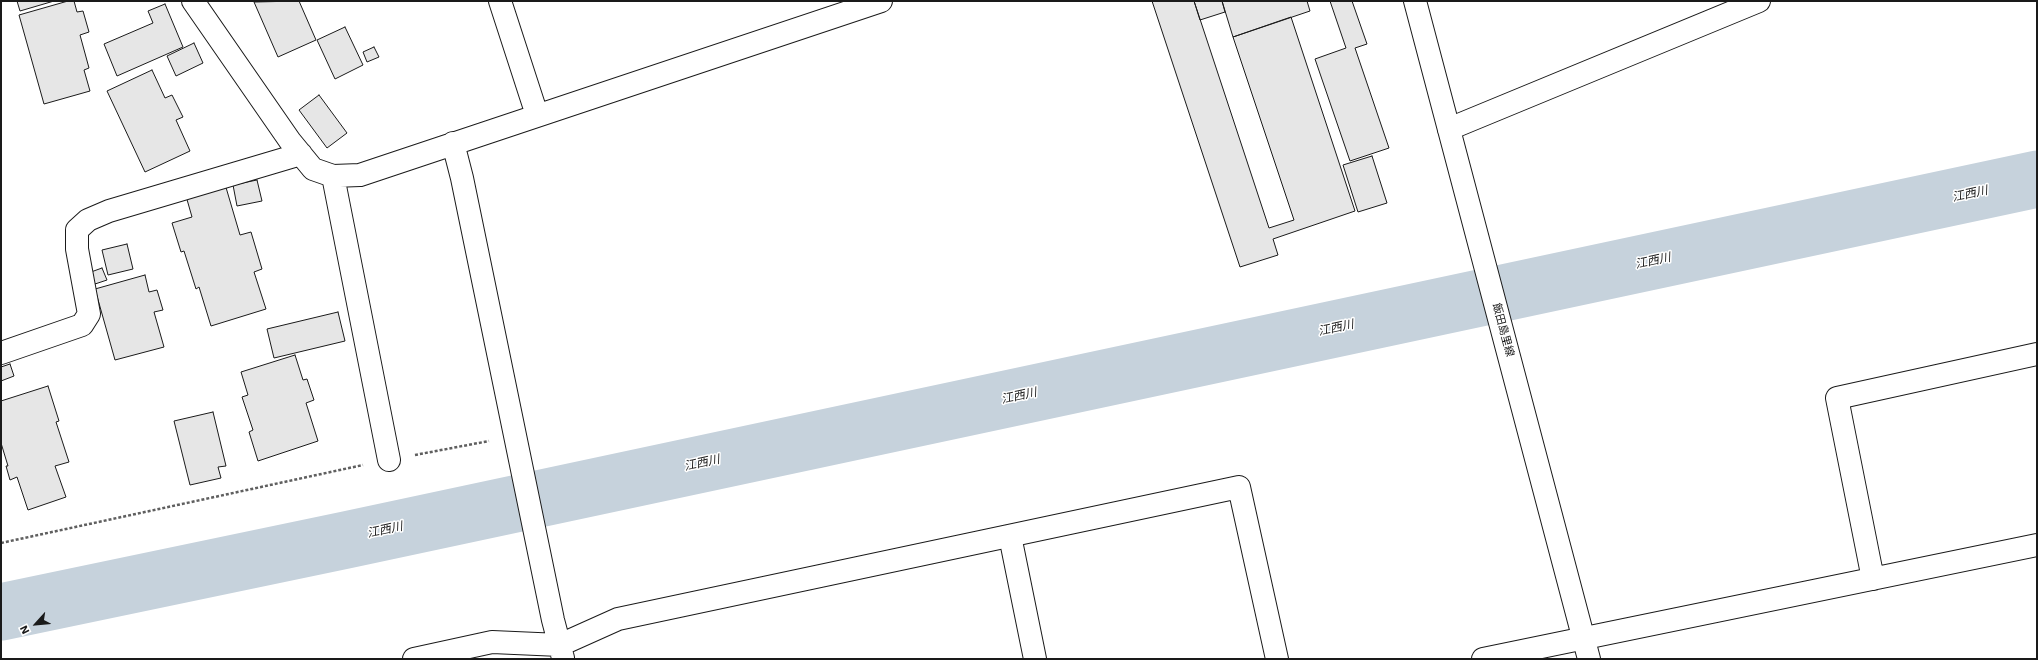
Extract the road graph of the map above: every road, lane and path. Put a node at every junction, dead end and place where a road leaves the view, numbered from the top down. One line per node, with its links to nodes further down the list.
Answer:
1 (193, 1): 9 (street)
2 (500, 1): 6 (street)
3 (879, 1): 6 (street)
4 (1415, 1): 7 (street, 飯田島里線)
5 (1759, 1): 7 (street)
6 (537, 115): 8 (street)
7 (1449, 130): 19 (street, 飯田島里線)
8 (452, 143): 10 (street); 13 (street)
9 (301, 154): 10 (street); 11 (street)
10 (333, 176): 14 (street)
11 (1, 353)
12 (2037, 354): 18 (street)
13 (515, 436): 14 (path); 20 (street)
14 (389, 460): 16 (path)
15 (1010, 536): 20 (street); 22 (street); 23 (street)
16 (1, 543)
17 (2037, 545): 18 (street)
18 (1873, 579): 19 (street)
19 (1585, 638): 24 (street); 25 (street, 飯田島里線)
20 (562, 652): 21 (street)
21 (414, 659)
22 (1035, 659)
23 (1277, 659)
24 (1483, 659)
25 (1589, 659)

